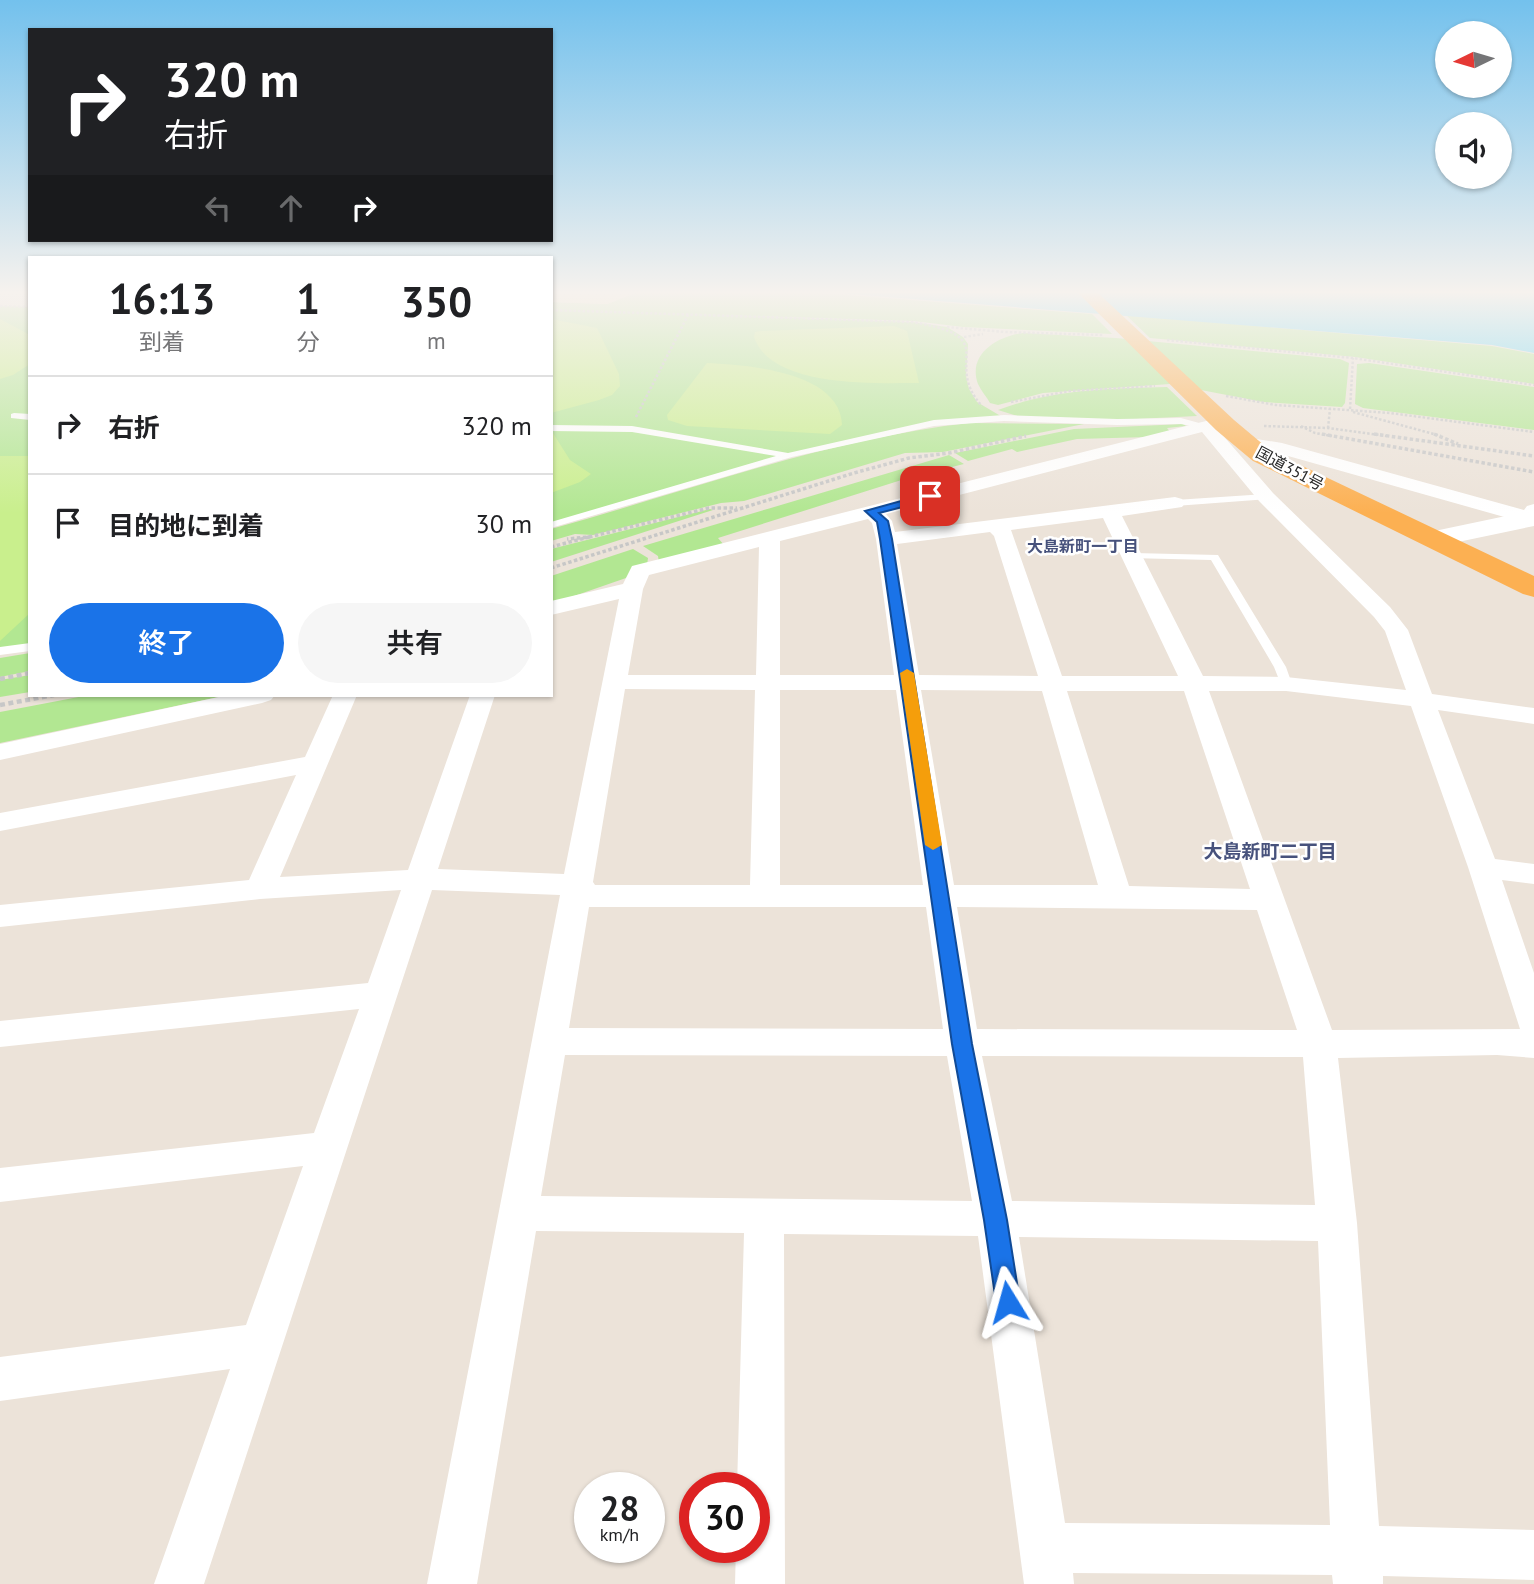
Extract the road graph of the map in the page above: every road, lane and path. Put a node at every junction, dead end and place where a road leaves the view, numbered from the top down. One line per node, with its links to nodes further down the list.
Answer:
1 (663, 365): 16 (path)
2 (967, 365): 11 (path)
3 (1164, 365): 12 (highway, 国道351号)
4 (1353, 365): 8 (path)
5 (1401, 365): 6 (path)
6 (1534, 384)
7 (1330, 409): 15 (path)
8 (1350, 409): 17 (path); 19 (path)
9 (14, 416): 10 (lane)
10 (28, 417)
11 (1004, 418): 12 (lane); 20 (lane)
12 (1229, 426): 13 (path); 23 (street); 27 (street); 29 (street); 33 (highway, 国道351号)
13 (1300, 426): 15 (path); 22 (path)
14 (553, 428): 16 (lane)
15 (1328, 428): 19 (path)
16 (632, 429): 20 (lane)
17 (1534, 432)
18 (1037, 434): 25 (path)
19 (1462, 446): 21 (path)
20 (790, 455): 28 (lane)
21 (1534, 456)
22 (1534, 472)
23 (1266, 497): 24 (lane); 55 (street)
24 (1175, 503): 26 (street)
25 (742, 508): 31 (path); 37 (path)
26 (1110, 512): 30 (street); 36 (street)
27 (1532, 516): 33 (street)
28 (553, 524)
29 (878, 525): 30 (street); 32 (street); 48 (street)
30 (995, 526): 46 (street)
31 (589, 537): 34 (path); 35 (path)
32 (770, 538): 39 (street); 47 (street)
33 (1434, 539): 38 (highway, 国道351号)
34 (553, 542)
35 (553, 546)
36 (1133, 556): 49 (street); 50 (lane)
37 (553, 567)
38 (1534, 587)
39 (632, 589): 40 (street); 45 (street)
40 (553, 608)
41 (28, 647): 42 (lane)
42 (0, 651)
43 (28, 673): 44 (path)
44 (0, 679)
45 (614, 682): 47 (street); 65 (street)
46 (1052, 682): 48 (street); 49 (street); 67 (street)
47 (766, 683): 48 (street); 66 (street)
48 (909, 683): 68 (street)
49 (1194, 684): 50 (street); 69 (street)
50 (1286, 684): 55 (street)
51 (43, 697): 56 (path)
52 (252, 697): 58 (street)
53 (344, 697): 59 (street)
54 (482, 697): 63 (street)
55 (1424, 701): 57 (street); 61 (street)
56 (0, 705)
57 (1534, 716)
58 (0, 752)
59 (314, 763): 60 (street); 64 (street)
60 (0, 822)
61 (1483, 867): 62 (street); 72 (street)
62 (1534, 874)
63 (421, 879): 64 (street); 65 (street); 71 (street)
64 (260, 889): 70 (street)
65 (578, 891): 66 (street); 74 (street)
66 (765, 895): 68 (street)
67 (1117, 896): 68 (street); 69 (street)
68 (941, 898): 76 (street)
69 (1270, 900): 75 (street)
70 (0, 916)
71 (382, 994): 73 (street); 78 (street)
72 (1534, 1024)
73 (0, 1034)
74 (552, 1041): 76 (street); 80 (street)
75 (1319, 1043): 76 (street); 77 (street); 83 (street)
76 (962, 1044): 82 (street)
77 (1534, 1044)
78 (329, 1147): 79 (street); 84 (street)
79 (0, 1185)
80 (518, 1213): 81 (street); 90 (street)
81 (764, 1215): 82 (street); 91 (street)
82 (996, 1220): 83 (street); 87 (street)
83 (1337, 1223): 88 (street)
84 (261, 1344): 85 (street); 89 (street)
85 (0, 1379)
86 (1534, 1556): 88 (street)
87 (1046, 1566): 88 (street)
88 (1356, 1567)
89 (179, 1584)
90 (452, 1584)
91 (760, 1584)

